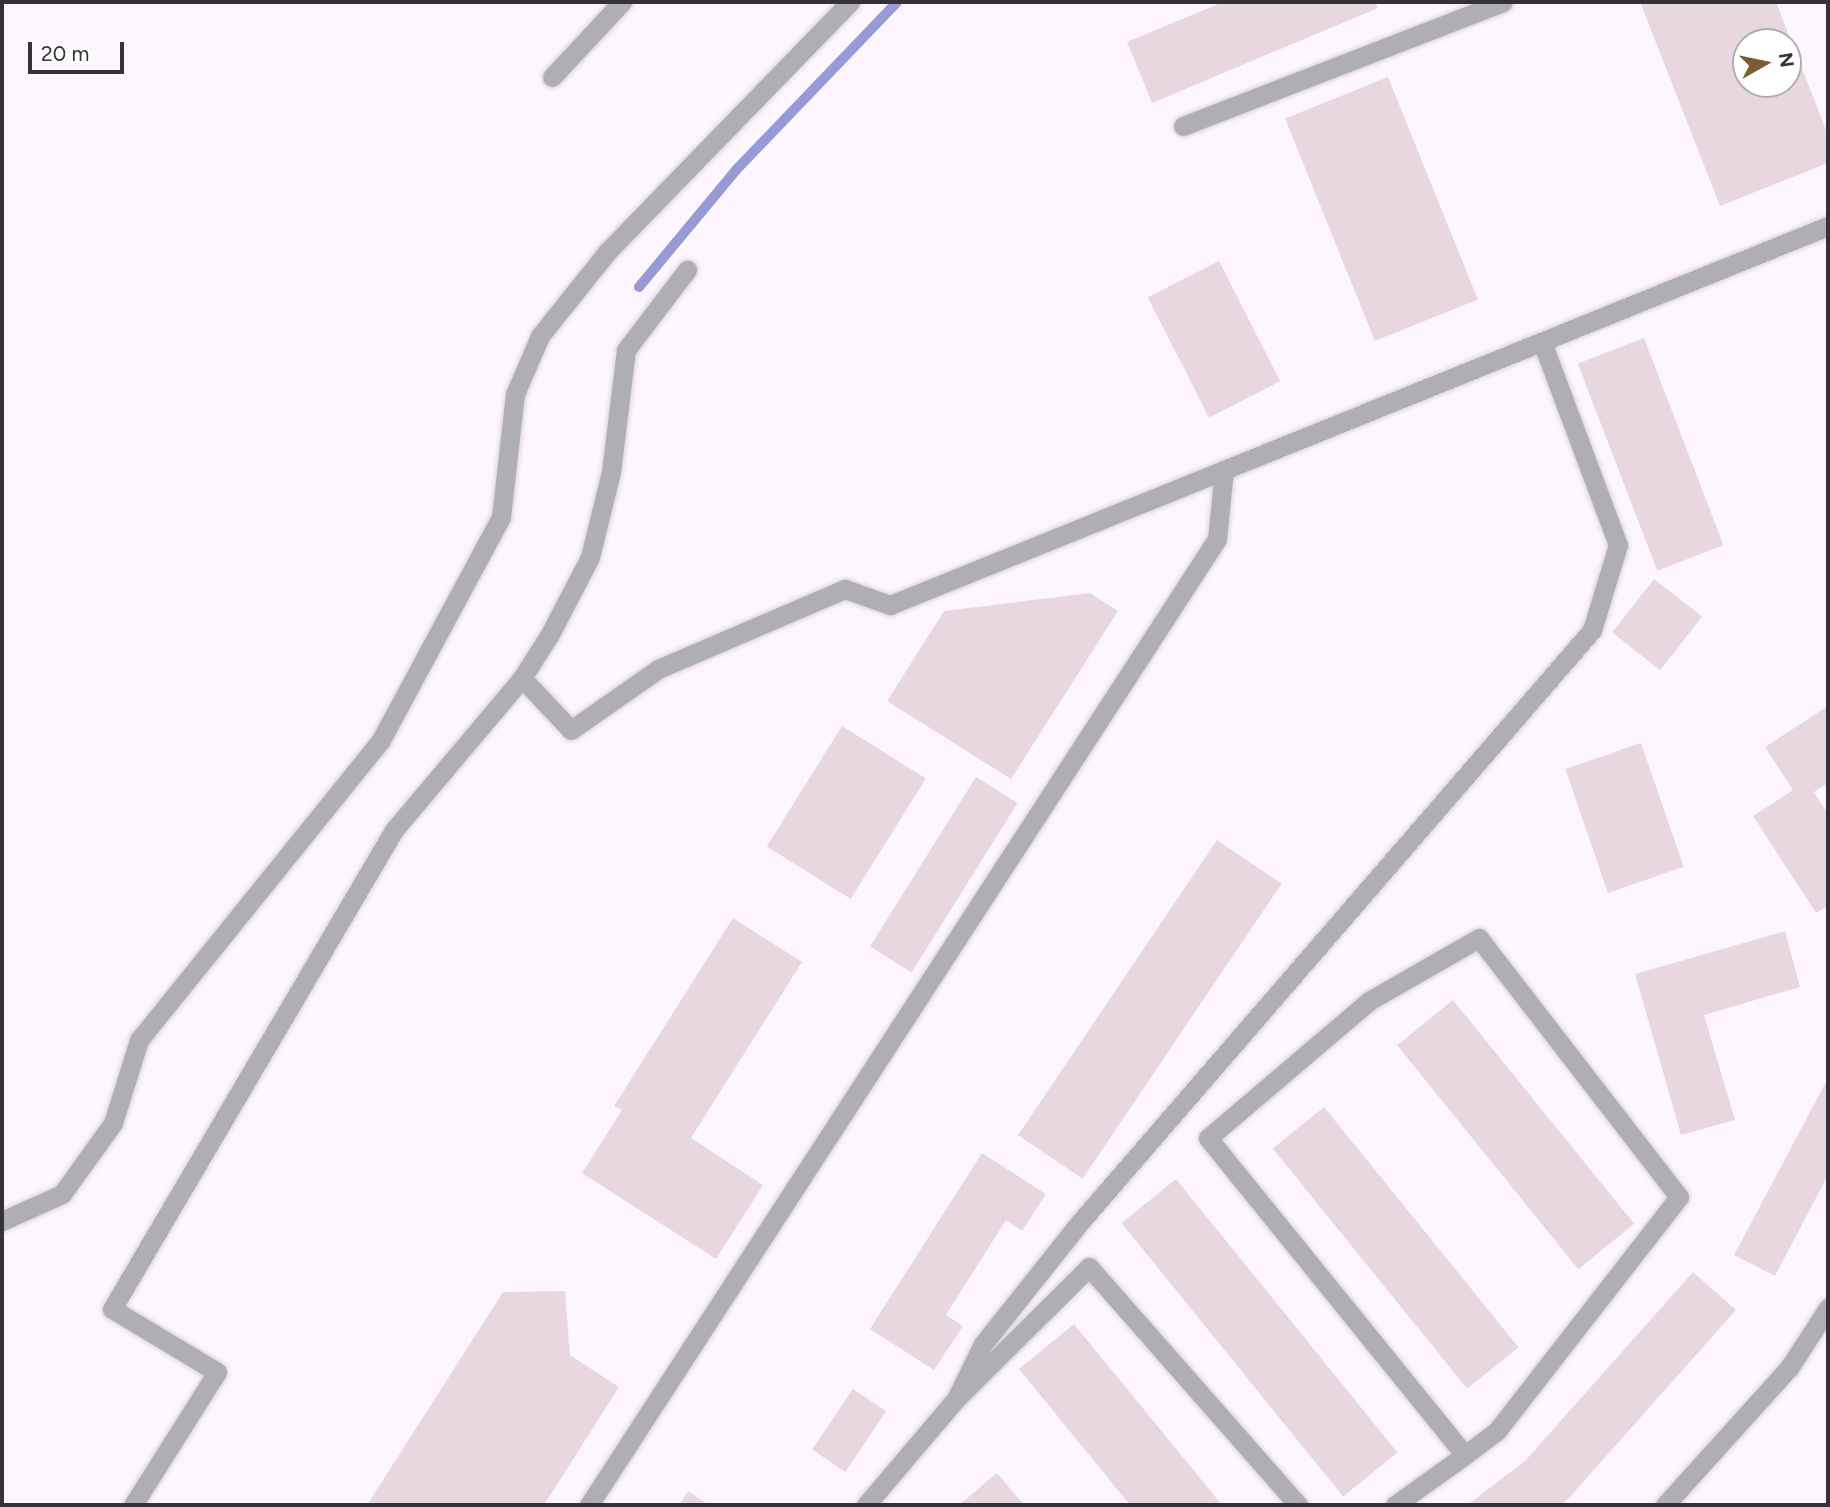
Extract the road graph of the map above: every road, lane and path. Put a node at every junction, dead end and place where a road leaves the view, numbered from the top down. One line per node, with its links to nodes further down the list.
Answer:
1 (622, 2): 4 (street)
2 (850, 2): 11 (street)
3 (1503, 2): 5 (street)
4 (552, 76)
5 (1183, 126)
6 (1828, 226): 8 (street)
7 (687, 270): 10 (street)
8 (1542, 342): 9 (street); 13 (street)
9 (1224, 470): 10 (street); 16 (street)
10 (522, 678): 15 (street)
11 (2, 1220)
12 (1828, 1308): 20 (street)
13 (956, 1399): 17 (street); 18 (street)
14 (1465, 1455): 14 (street); 19 (street)
15 (133, 1505)
16 (589, 1505)
17 (866, 1505)
18 (1298, 1505)
19 (1395, 1505)
20 (1665, 1505)

